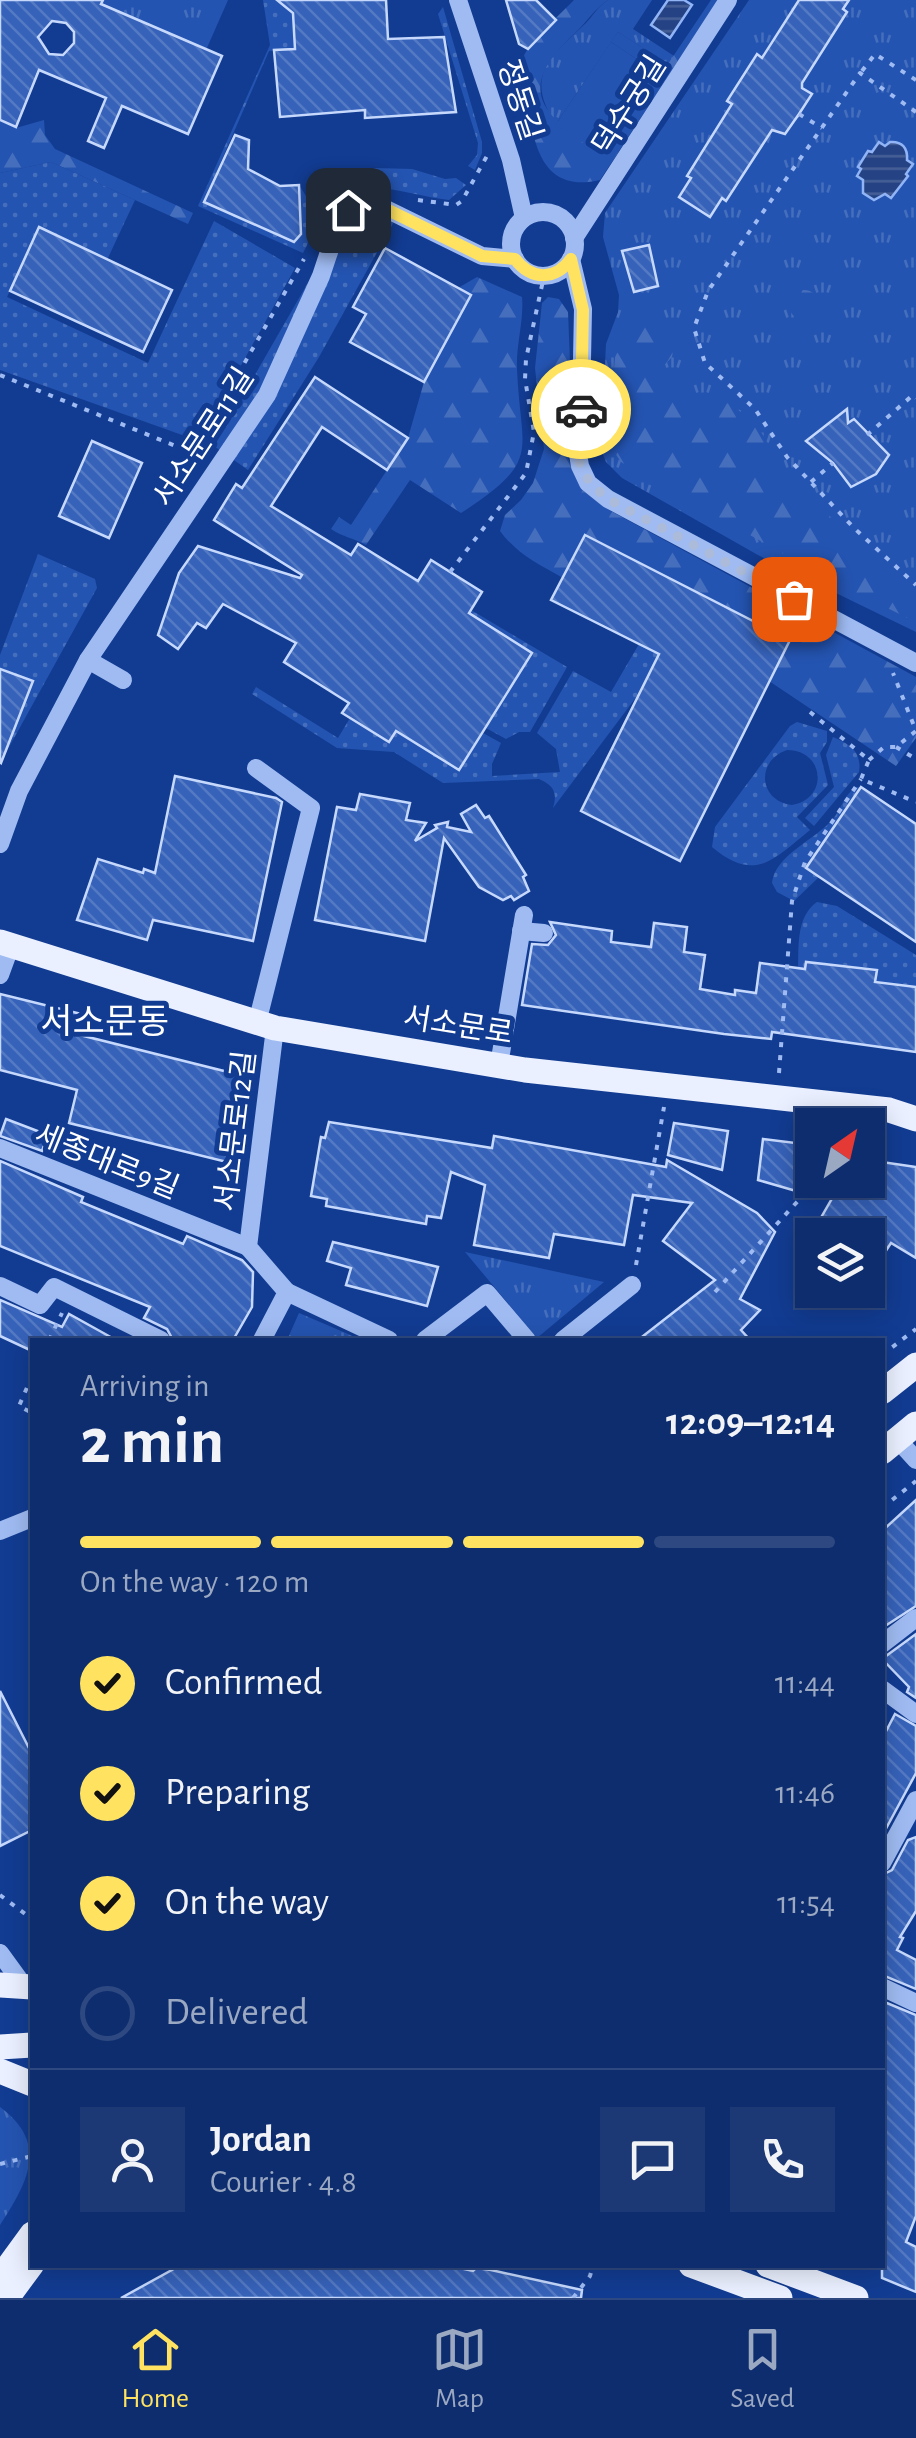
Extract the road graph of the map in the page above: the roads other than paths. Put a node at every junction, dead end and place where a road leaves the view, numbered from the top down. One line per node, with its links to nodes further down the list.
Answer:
1 (458, 0): 3 (street, 정동길)
2 (728, 0): 4 (street, 덕수궁길)
3 (524, 218): 4 (street); 5 (street)
4 (574, 238): 6 (street)
5 (515, 259): 6 (street); 7 (street, 서소문로11길)
6 (571, 259): 8 (street)
7 (88, 660): 9 (street); 11 (street, 서소문로11길)
8 (916, 663)
9 (123, 680)
10 (256, 768): 15 (street, 서소문로12길)
11 (0, 844)
12 (544, 933): 16 (street)
13 (5, 944): 14 (street); 15 (main road, 서소문로)
14 (0, 976)
15 (266, 1026): 16 (main road, 서소문로); 21 (street, 서소문로12길)
16 (499, 1065): 17 (main road, 서소문로)
17 (889, 1110): 18 (main road); 19 (main road, 서소문로)
18 (916, 1110)
19 (916, 1119)
20 (0, 1148): 21 (street, 세종대로9길)
21 (248, 1247): 24 (street, 서소문로12길)
22 (632, 1285): 30 (street)
23 (0, 1286): 25 (street)
24 (288, 1292): 26 (street); 27 (street)
25 (157, 1338)
26 (263, 1338)
27 (386, 1338)
28 (427, 1338): 29 (street)
29 (525, 1338)
30 (566, 1338)
31 (916, 1365): 32 (main road)
32 (885, 1390)
33 (899, 1438): 34 (street)
34 (916, 1460)
35 (30, 1519): 36 (street)
36 (0, 1531)
37 (916, 1618): 38 (street)
38 (885, 1642)
39 (885, 1691): 40 (street)
40 (916, 1714)
41 (913, 1812): 42 (street)
42 (885, 1858)
43 (0, 1954): 44 (street)
44 (22, 1988)
45 (885, 1988): 46 (street)
46 (916, 2004)
47 (30, 2046): 48 (main road)
48 (0, 2048)
49 (0, 2071): 50 (main road)
50 (30, 2083)
51 (30, 2237): 55 (main road)
52 (30, 2267): 56 (main road)
53 (699, 2268): 57 (main road)
54 (776, 2268): 58 (main road)
55 (0, 2278)
56 (6, 2298)
57 (780, 2298)
58 (856, 2298)

